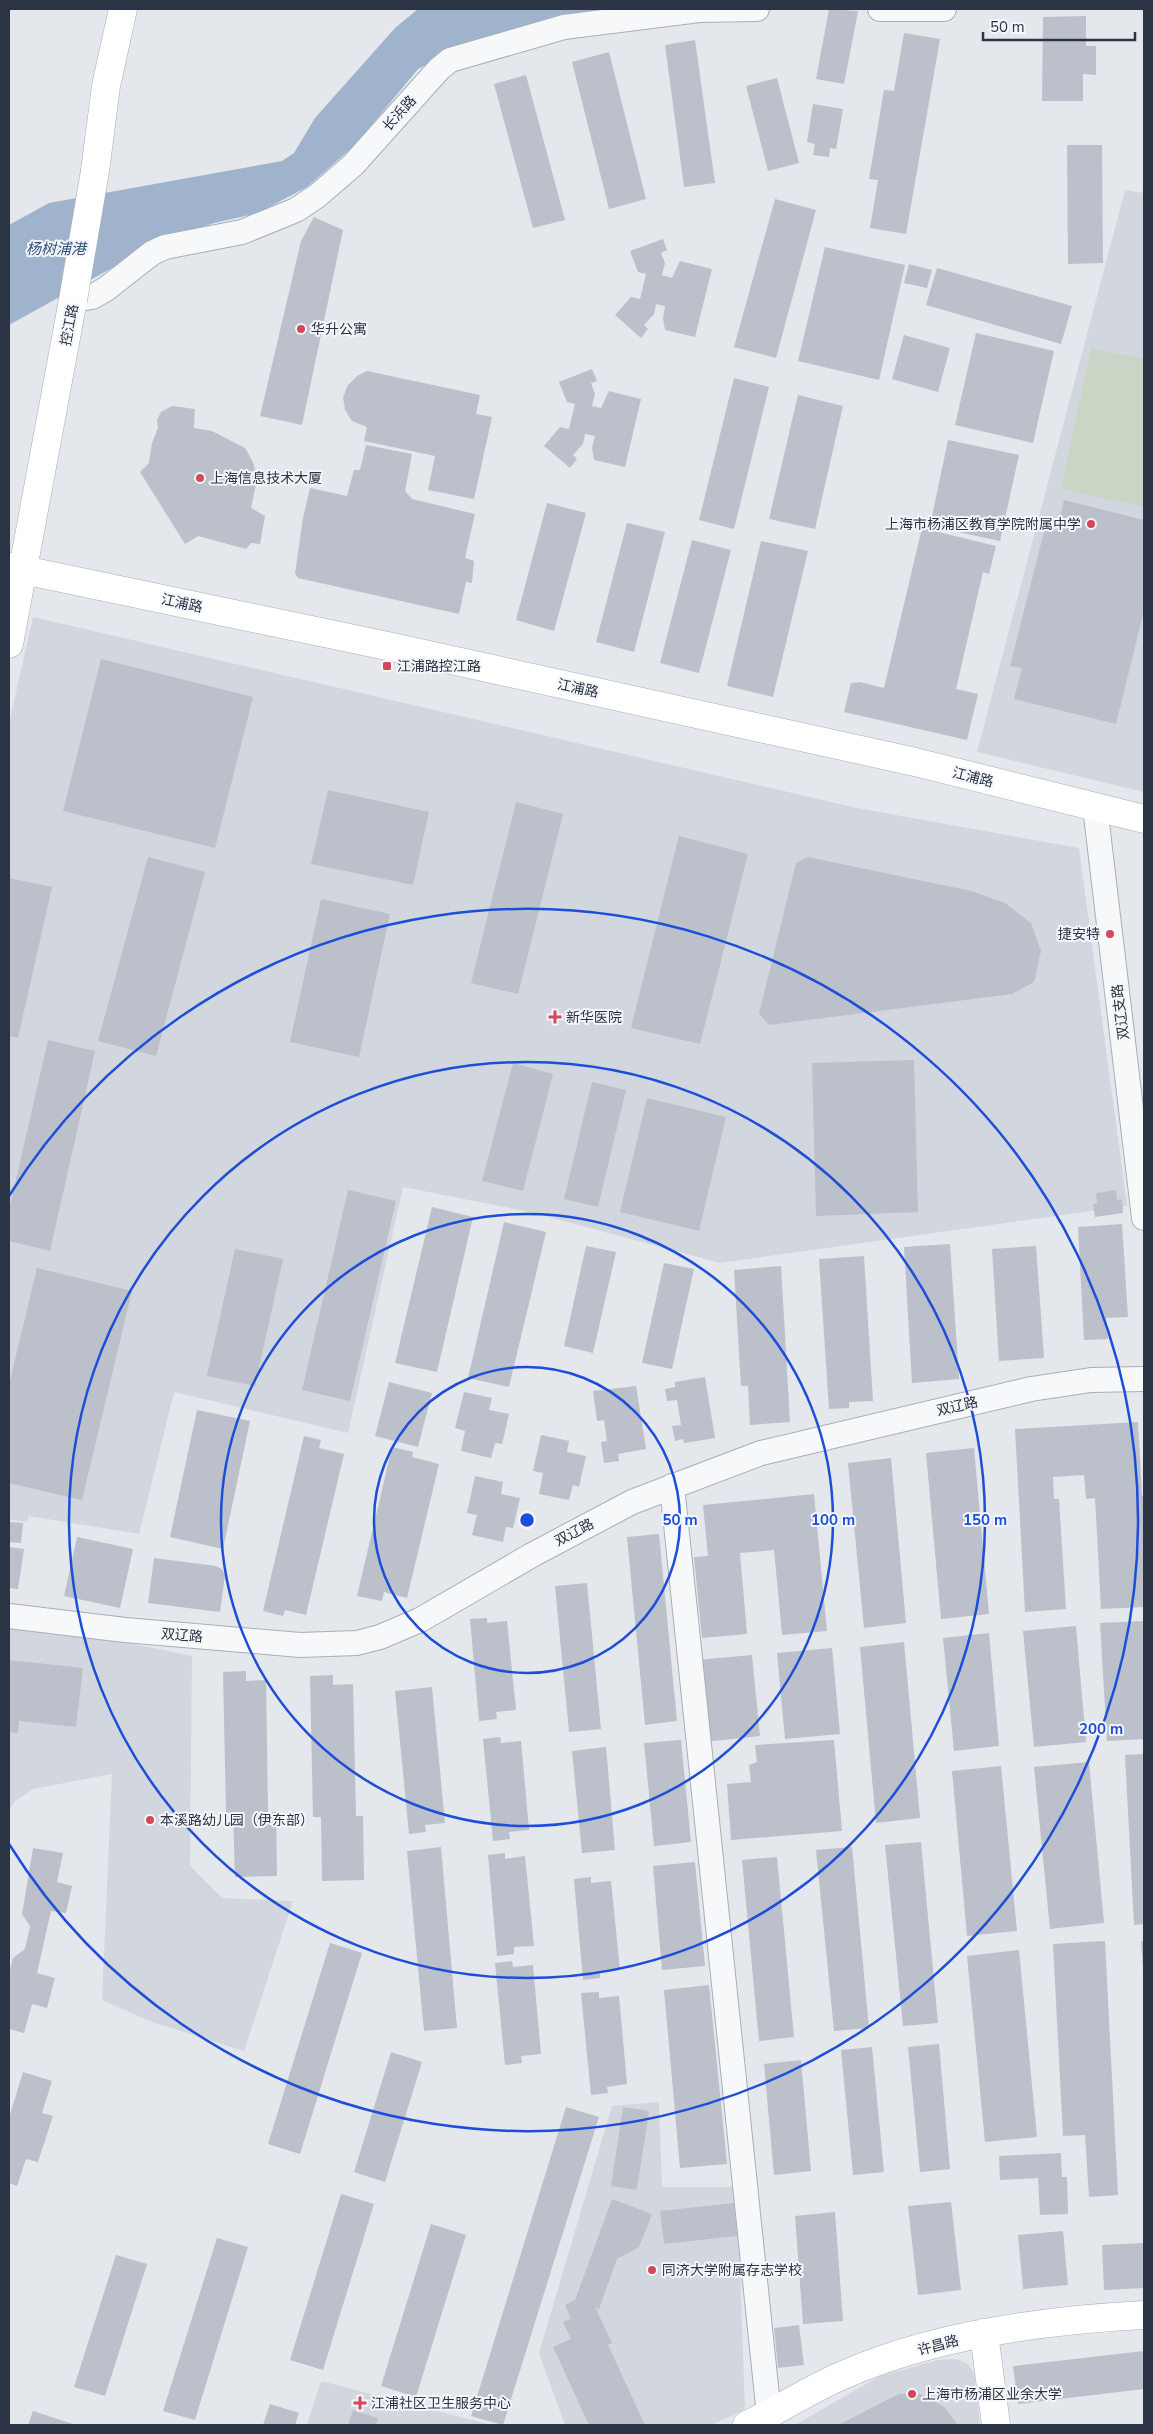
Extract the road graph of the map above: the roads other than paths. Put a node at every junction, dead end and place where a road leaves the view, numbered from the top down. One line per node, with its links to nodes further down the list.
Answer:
1 (123, 9): 5 (main road, 控江路, bridge)
2 (757, 9): 5 (street, 长浜路)
3 (880, 9): 4 (street)
4 (944, 9)
5 (73, 300): 6 (main road, 控江路)
6 (15, 568): 7 (main road, 控江路); 8 (main road, 江浦路)
7 (9, 642)
8 (1095, 807): 9 (main road, 江浦路); 10 (street, 双辽支路)
9 (1144, 819)
10 (1144, 1218)
11 (1144, 1379): 12 (street, 双辽路)
12 (672, 1486): 13 (street, 双辽路); 16 (street)
13 (9, 1616)
14 (1144, 2315): 15 (main road, 许昌路)
15 (984, 2333): 16 (main road, 许昌路); 17 (main road)
16 (758, 2420)
17 (996, 2425)

